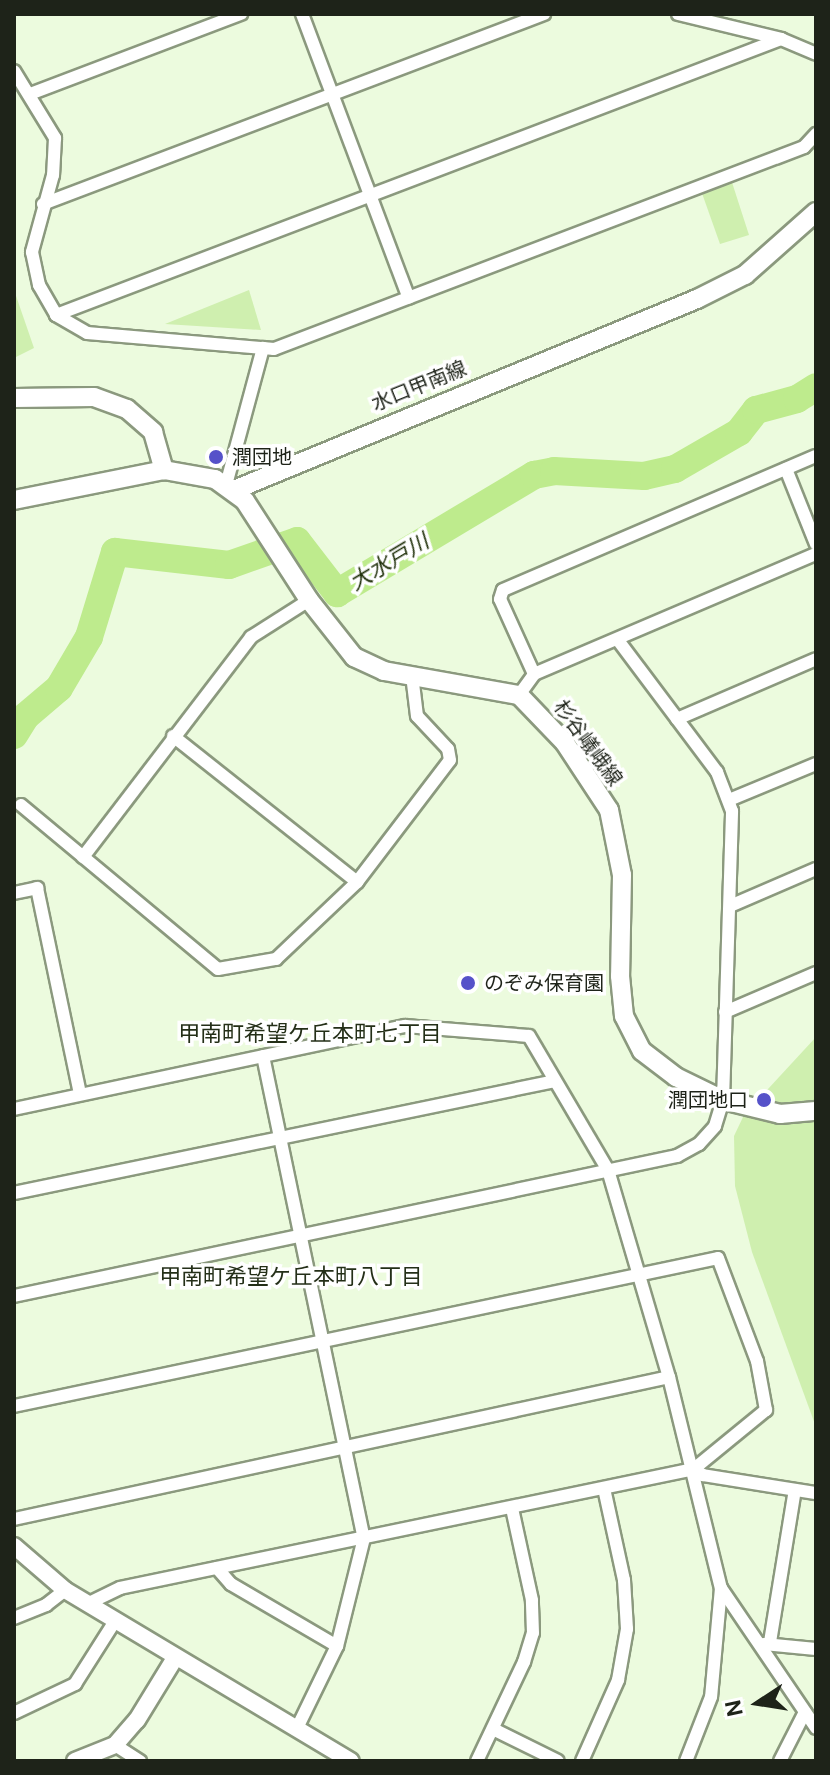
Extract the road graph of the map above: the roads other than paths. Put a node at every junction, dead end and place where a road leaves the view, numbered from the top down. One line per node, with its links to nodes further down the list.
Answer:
1 (241, 14): 8 (street)
2 (302, 14): 9 (street)
3 (544, 14): 9 (street)
4 (678, 14): 5 (street)
5 (781, 39): 6 (street); 11 (street)
6 (816, 54)
7 (14, 71): 8 (street)
8 (30, 94): 12 (street)
9 (333, 96): 11 (street); 12 (street)
10 (816, 134): 14 (street)
11 (371, 196): 14 (street); 15 (street)
12 (43, 204): 15 (street)
13 (816, 212): 21 (main road, 水口甲南線)
14 (409, 298): 16 (street)
15 (56, 315): 16 (street)
16 (263, 348): 21 (street)
17 (14, 398): 20 (main road)
18 (816, 456): 19 (street)
19 (786, 469): 23 (street); 28 (street)
20 (164, 470): 21 (main road); 22 (main road)
21 (230, 488): 25 (main road)
22 (14, 500)
23 (816, 544)
24 (816, 554): 26 (street)
25 (309, 600): 29 (main road); 32 (street)
26 (618, 640): 28 (street); 31 (street)
27 (816, 659): 31 (street)
28 (534, 674): 30 (street)
29 (412, 675): 30 (main road); 38 (street)
30 (519, 695): 46 (main road, 杉谷嶬峨線)
31 (677, 719): 34 (street)
32 (173, 736): 36 (street); 38 (street)
33 (816, 764): 34 (street)
34 (729, 800): 40 (street)
35 (21, 805): 36 (street)
36 (83, 857): 38 (street)
37 (816, 869): 40 (street)
38 (357, 882)
39 (14, 893): 45 (street)
40 (730, 906): 42 (street)
41 (816, 973): 42 (street)
42 (725, 1012): 46 (street)
43 (263, 1056): 44 (street); 45 (street); 49 (street)
44 (555, 1081): 49 (street); 50 (street)
45 (80, 1094): 47 (street)
46 (723, 1100): 48 (main road, 杉谷嶬峨線); 50 (street)
47 (14, 1109)
48 (816, 1111)
49 (280, 1139): 51 (street); 52 (street)
50 (608, 1170): 52 (street); 53 (street)
51 (14, 1193)
52 (301, 1236): 54 (street); 55 (street)
53 (639, 1275): 55 (street); 56 (street); 59 (street)
54 (14, 1296)
55 (323, 1342): 57 (street); 58 (street)
56 (669, 1377): 58 (street); 59 (street)
57 (14, 1406)
58 (345, 1446): 64 (street); 65 (street)
59 (694, 1469): 60 (street); 61 (street); 68 (street)
60 (604, 1488): 63 (street); 88 (street)
61 (795, 1490): 62 (street); 73 (street)
62 (816, 1493)
63 (512, 1508): 65 (street); 81 (street)
64 (14, 1519)
65 (364, 1538): 67 (street); 74 (street)
66 (14, 1546): 69 (street)
67 (217, 1568): 70 (street); 74 (street)
68 (721, 1588): 73 (street); 89 (street)
69 (65, 1590): 70 (street); 71 (street)
70 (87, 1604): 72 (street)
71 (14, 1618)
72 (115, 1621): 76 (street); 78 (street)
73 (765, 1643): 75 (street); 77 (street)
74 (337, 1646): 79 (street)
75 (816, 1649)
76 (175, 1658): 79 (street); 82 (street)
77 (805, 1712): 80 (street); 90 (street)
78 (14, 1713)
79 (297, 1728): 85 (street)
80 (816, 1728)
81 (493, 1729): 86 (street); 87 (street)
82 (106, 1752): 83 (street); 84 (street)
83 (75, 1761)
84 (140, 1761)
85 (351, 1761)
86 (477, 1761)
87 (558, 1761)
88 (582, 1761)
89 (686, 1761)
90 (780, 1761)

